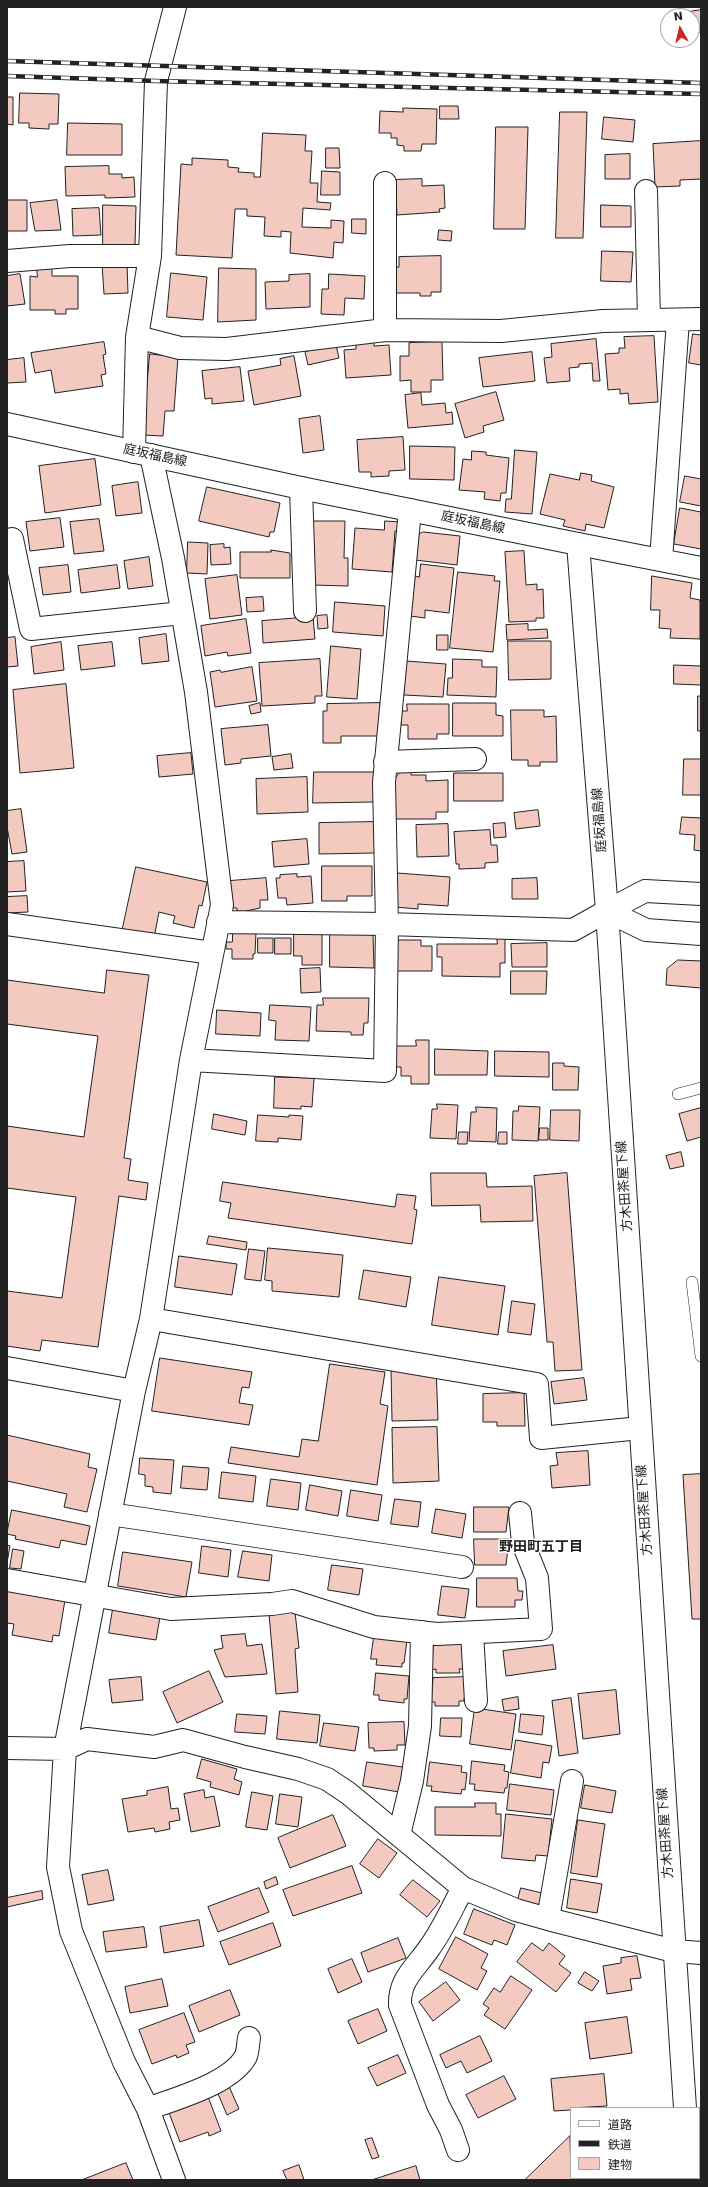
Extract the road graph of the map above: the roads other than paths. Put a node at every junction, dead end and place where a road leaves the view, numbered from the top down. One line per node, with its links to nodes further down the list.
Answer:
1 (175, 7): 4 (street)
2 (385, 183): 9 (street)
3 (646, 192): 7 (street)
4 (150, 256): 5 (street); 10 (street)
5 (7, 261)
6 (701, 319): 8 (street)
7 (648, 320): 8 (street); 9 (street)
8 (678, 320): 17 (street)
9 (385, 330): 10 (street)
10 (138, 337): 12 (street)
11 (7, 424): 12 (street, 庭坂福島線)
12 (142, 453): 13 (street, 庭坂福島線); 20 (street)
13 (301, 488): 14 (street, 庭坂福島線); 19 (street)
14 (410, 510): 16 (street, 庭坂福島線); 22 (street)
15 (12, 539): 20 (street)
16 (578, 544): 17 (street); 24 (street, 庭坂福島線)
17 (661, 560): 18 (street)
18 (701, 568)
19 (305, 611)
20 (182, 613): 25 (street)
21 (475, 759): 22 (street)
22 (385, 762): 27 (street)
23 (701, 894): 24 (street)
24 (607, 911): 27 (street); 28 (street); 39 (street, 方木田茶屋下線)
25 (218, 922): 27 (street); 29 (street)
26 (7, 924): 29 (street)
27 (387, 924): 30 (street)
28 (701, 934)
29 (212, 953): 30 (street)
30 (191, 1060): 35 (street)
31 (701, 1088): 32 (lane)
32 (678, 1094)
33 (692, 1282): 34 (lane)
34 (698, 1304): 36 (lane)
35 (151, 1319): 38 (street); 39 (street)
36 (701, 1356)
37 (7, 1368): 38 (street)
38 (134, 1391): 41 (street)
39 (640, 1428): 54 (street, 方木田茶屋下線)
40 (520, 1513): 46 (street)
41 (110, 1514): 42 (street); 44 (street)
42 (462, 1567)
43 (7, 1580): 44 (street)
44 (95, 1596): 45 (street); 49 (street)
45 (422, 1632): 46 (street); 51 (street)
46 (472, 1633): 47 (street)
47 (476, 1701)
48 (7, 1748): 49 (street)
49 (65, 1749): 51 (street); 58 (street)
50 (572, 1781): 53 (street)
51 (399, 1835): 52 (street)
52 (463, 1888): 53 (street); 59 (street)
53 (548, 1919): 54 (street)
54 (674, 1951): 55 (street); 57 (street, 方木田茶屋下線)
55 (701, 1953)
56 (249, 2038): 58 (street)
57 (685, 2107)
58 (148, 2109): 60 (street)
59 (458, 2150)
60 (174, 2180)

